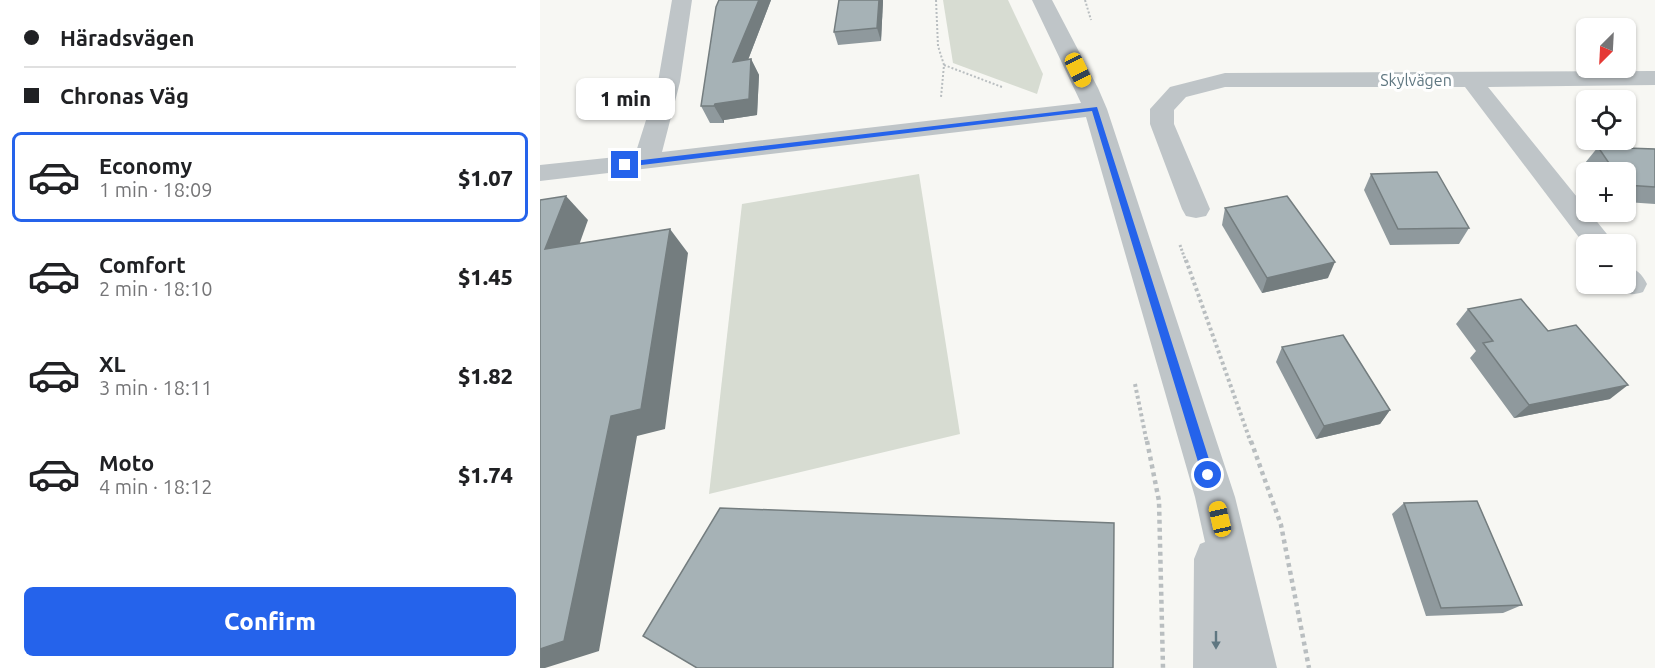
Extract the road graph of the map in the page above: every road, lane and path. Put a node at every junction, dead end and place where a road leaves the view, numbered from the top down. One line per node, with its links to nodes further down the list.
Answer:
1 (682, 0): 7 (street)
2 (936, 0): 6 (path)
3 (1042, 0): 6 (street)
4 (1655, 78): 5 (street, Skylvägen)
5 (1471, 80): 9 (street, Skylvägen); 10 (street)
6 (1081, 110): 7 (street); 12 (street)
7 (646, 162): 8 (street)
8 (540, 173)
9 (1196, 209)
10 (1592, 234)
11 (1133, 375): 13 (path)
12 (1215, 498): 14 (street, one-way to 14); 15 (street)
13 (1163, 668)
14 (1216, 668)
15 (1254, 668)

